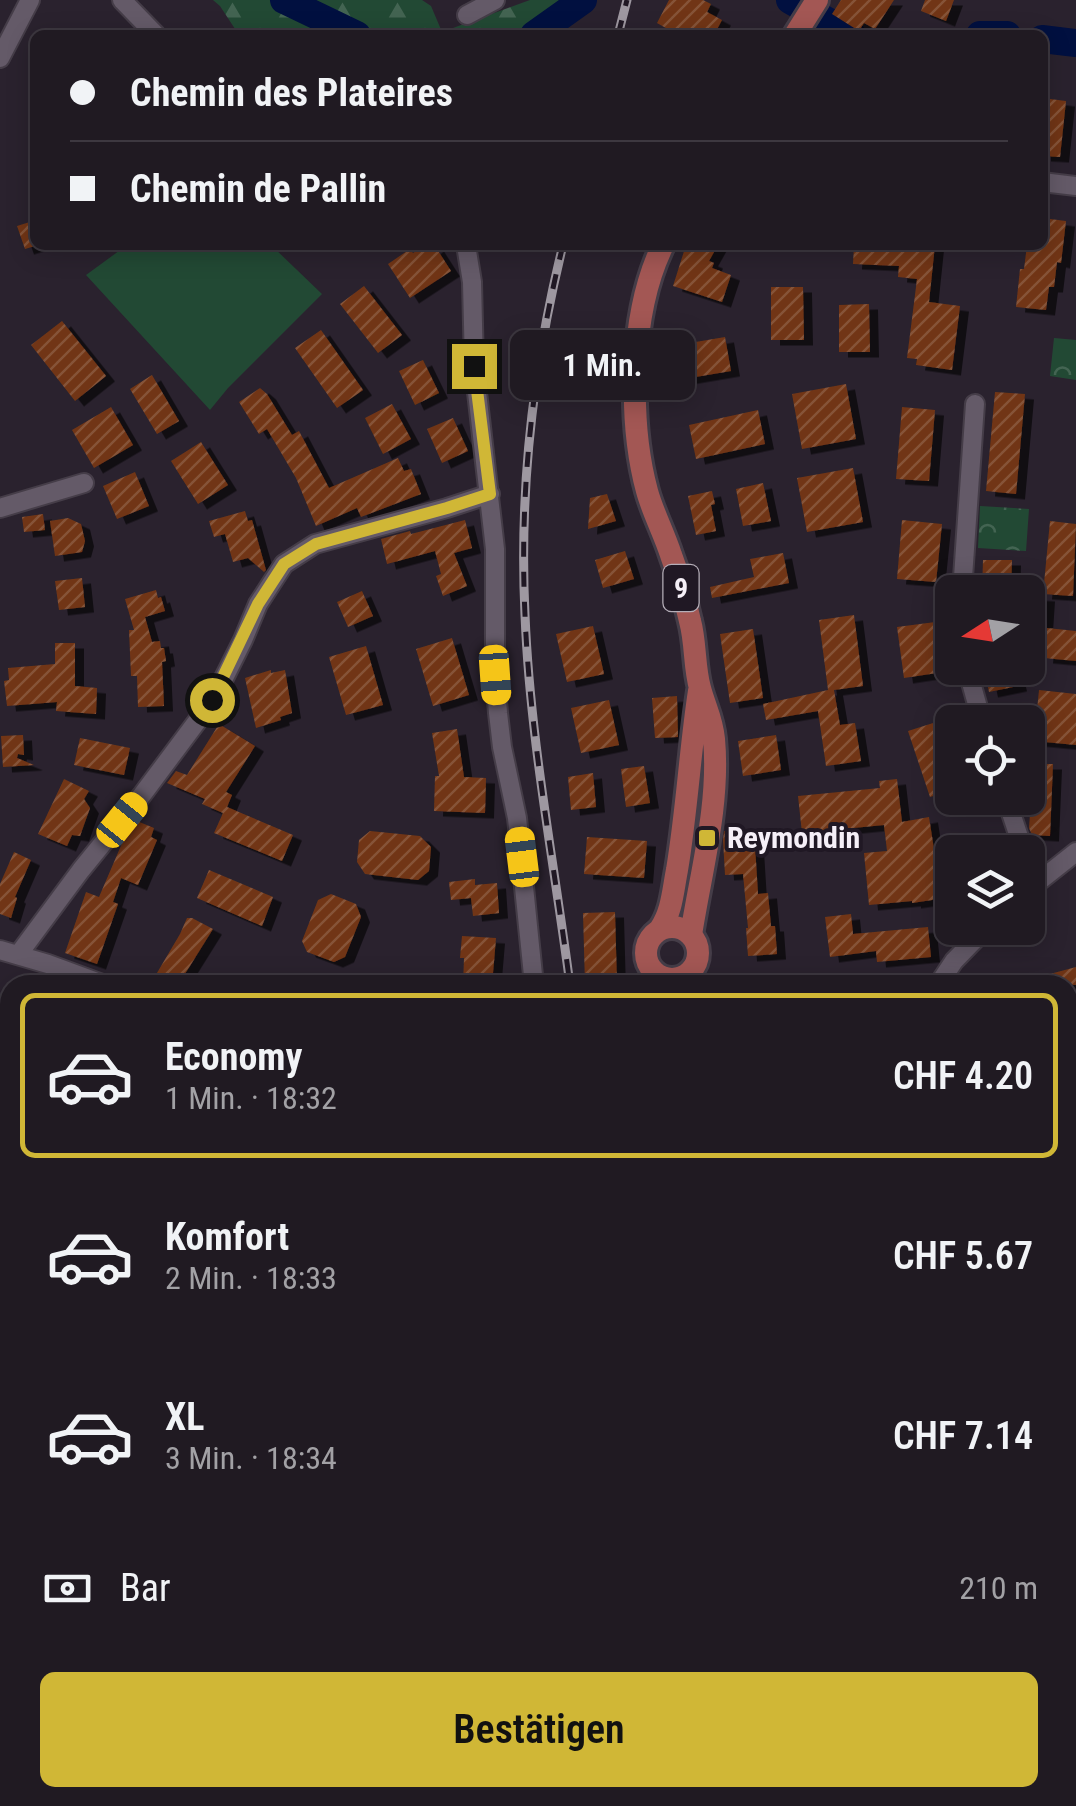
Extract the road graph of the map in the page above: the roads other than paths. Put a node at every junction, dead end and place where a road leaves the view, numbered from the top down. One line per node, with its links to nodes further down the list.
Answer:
1 (30, 0): 8 (street)
2 (122, 0): 6 (street)
3 (495, 0): 5 (street)
4 (816, 2): 7 (main road)
5 (467, 15)
6 (151, 30)
7 (799, 30)
8 (0, 58)
9 (1048, 183): 10 (street)
10 (1076, 186)
11 (467, 250): 15 (street)
12 (659, 250): 18 (main road, 9)
13 (975, 404): 17 (street)
14 (84, 483): 16 (street)
15 (490, 494): 24 (street); 26 (street)
16 (0, 508)
17 (963, 575)
18 (700, 688): 21 (main road, 9); 22 (main road, 9)
19 (1076, 852): 20 (street)
20 (1045, 876)
21 (660, 929): 22 (main road); 27 (main road)
22 (691, 935): 28 (main road)
23 (969, 945): 29 (street)
24 (9, 952): 25 (street)
25 (77, 975)
26 (533, 975)
27 (662, 975)
28 (684, 975)
29 (945, 975)

